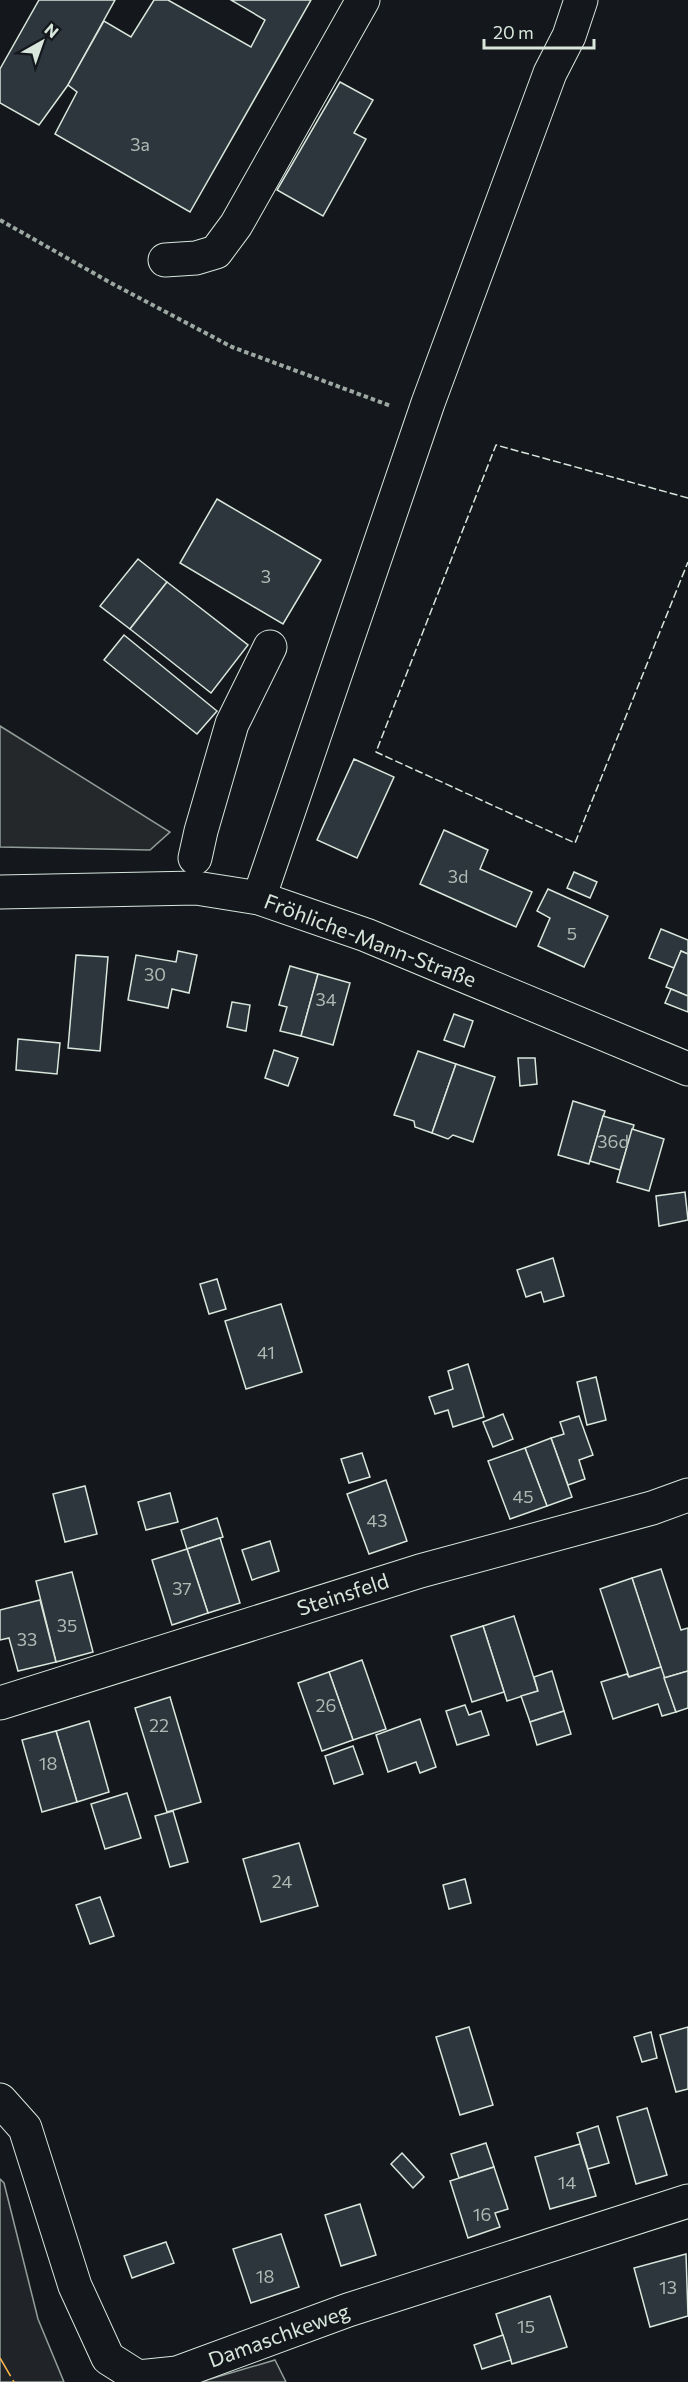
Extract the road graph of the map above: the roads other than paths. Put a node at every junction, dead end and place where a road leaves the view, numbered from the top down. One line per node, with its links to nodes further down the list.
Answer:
1 (363, 0): 5 (street)
2 (581, 0): 4 (street)
3 (597, 0): 4 (street)
4 (569, 36): 9 (street)
5 (165, 260)
6 (270, 647): 7 (street)
7 (195, 858)
8 (0, 892): 9 (street, Fröhliche-Mann-Straße)
9 (259, 898): 10 (street, Fröhliche-Mann-Straße)
10 (688, 1069)
11 (688, 1495): 12 (street, Steinsfeld)
12 (0, 1703)
13 (0, 2100): 14 (street, Damaschkeweg)
14 (688, 2201)

